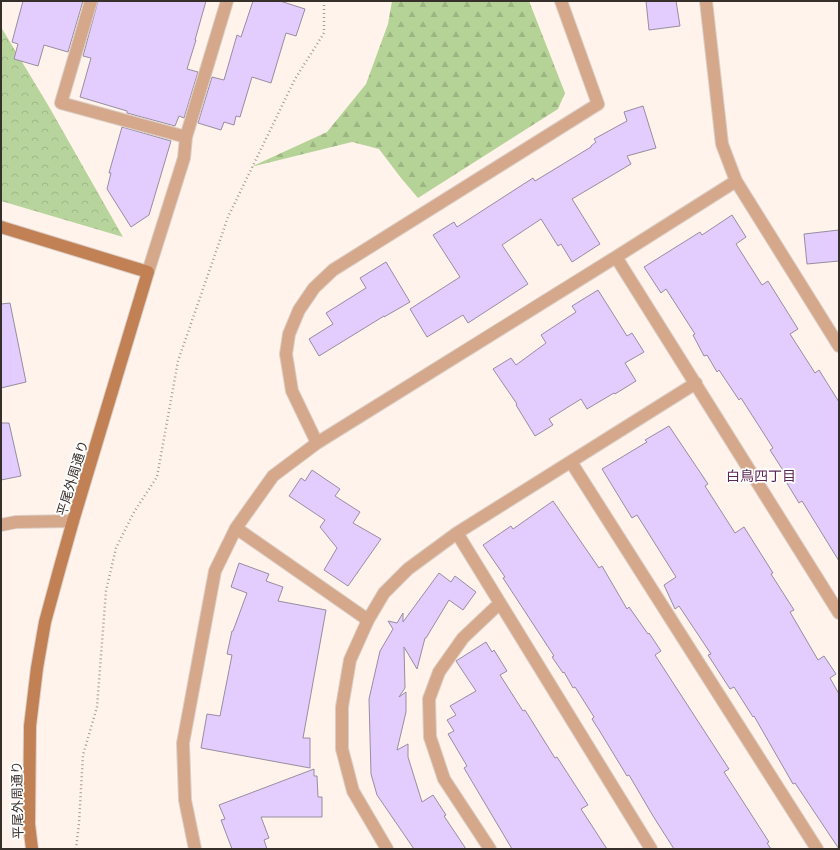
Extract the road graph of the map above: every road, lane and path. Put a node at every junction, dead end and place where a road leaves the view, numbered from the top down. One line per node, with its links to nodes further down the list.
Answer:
1 (91, 1): 6 (street)
2 (227, 1): 6 (street)
3 (324, 1): 23 (path)
4 (561, 1): 13 (street)
5 (706, 1): 7 (street)
6 (186, 137): 10 (street)
7 (736, 181): 9 (street); 11 (street)
8 (1, 227): 10 (street)
9 (616, 257): 12 (street); 13 (street)
10 (148, 272): 15 (street, 平尾外周通り)
11 (839, 346)
12 (696, 383): 14 (street); 20 (street)
13 (317, 443): 17 (street)
14 (571, 462): 18 (street); 28 (street)
15 (73, 521): 16 (street); 22 (street, 平尾外周通り)
16 (1, 526)
17 (236, 528): 21 (street); 24 (street)
18 (457, 533): 19 (street); 21 (street)
19 (500, 603): 26 (street); 27 (street)
20 (838, 607)
21 (368, 620): 25 (street)
22 (32, 849)
23 (76, 849)
24 (195, 849)
25 (386, 849)
26 (490, 849)
27 (651, 849)
28 (818, 849)

